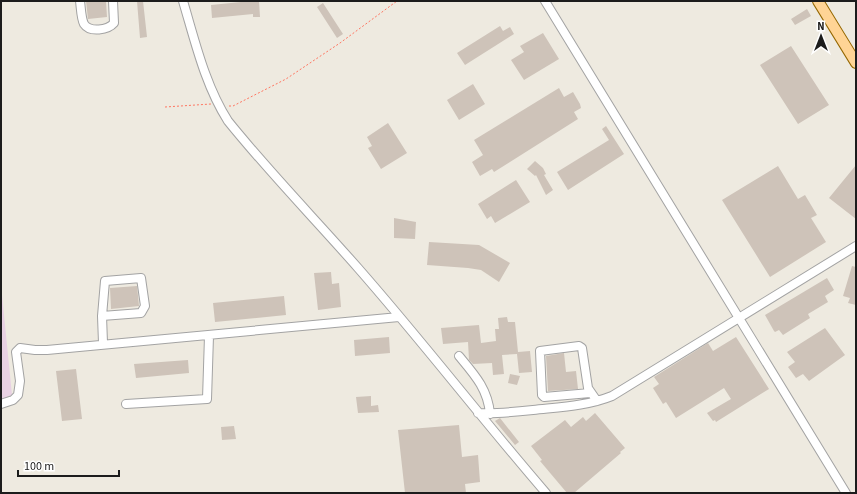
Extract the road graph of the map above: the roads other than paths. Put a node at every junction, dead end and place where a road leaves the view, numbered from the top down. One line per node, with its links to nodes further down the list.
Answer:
1 (80, 1): 2 (street)
2 (113, 1)
3 (183, 1): 9 (street)
4 (545, 1): 10 (street)
5 (818, 1): 6 (main road)
6 (856, 63)
7 (856, 246): 10 (street)
8 (102, 316): 8 (street); 12 (street)
9 (399, 317): 11 (street); 18 (street)
10 (740, 318): 15 (street); 21 (street)
11 (209, 336): 12 (street); 17 (street)
12 (103, 343): 16 (street)
13 (459, 356): 19 (street)
14 (590, 393): 14 (street); 15 (street)
15 (597, 401): 19 (street)
16 (1, 404)
17 (126, 404)
18 (478, 413): 19 (street); 20 (street)
19 (490, 414)
20 (546, 493)
21 (846, 493)

